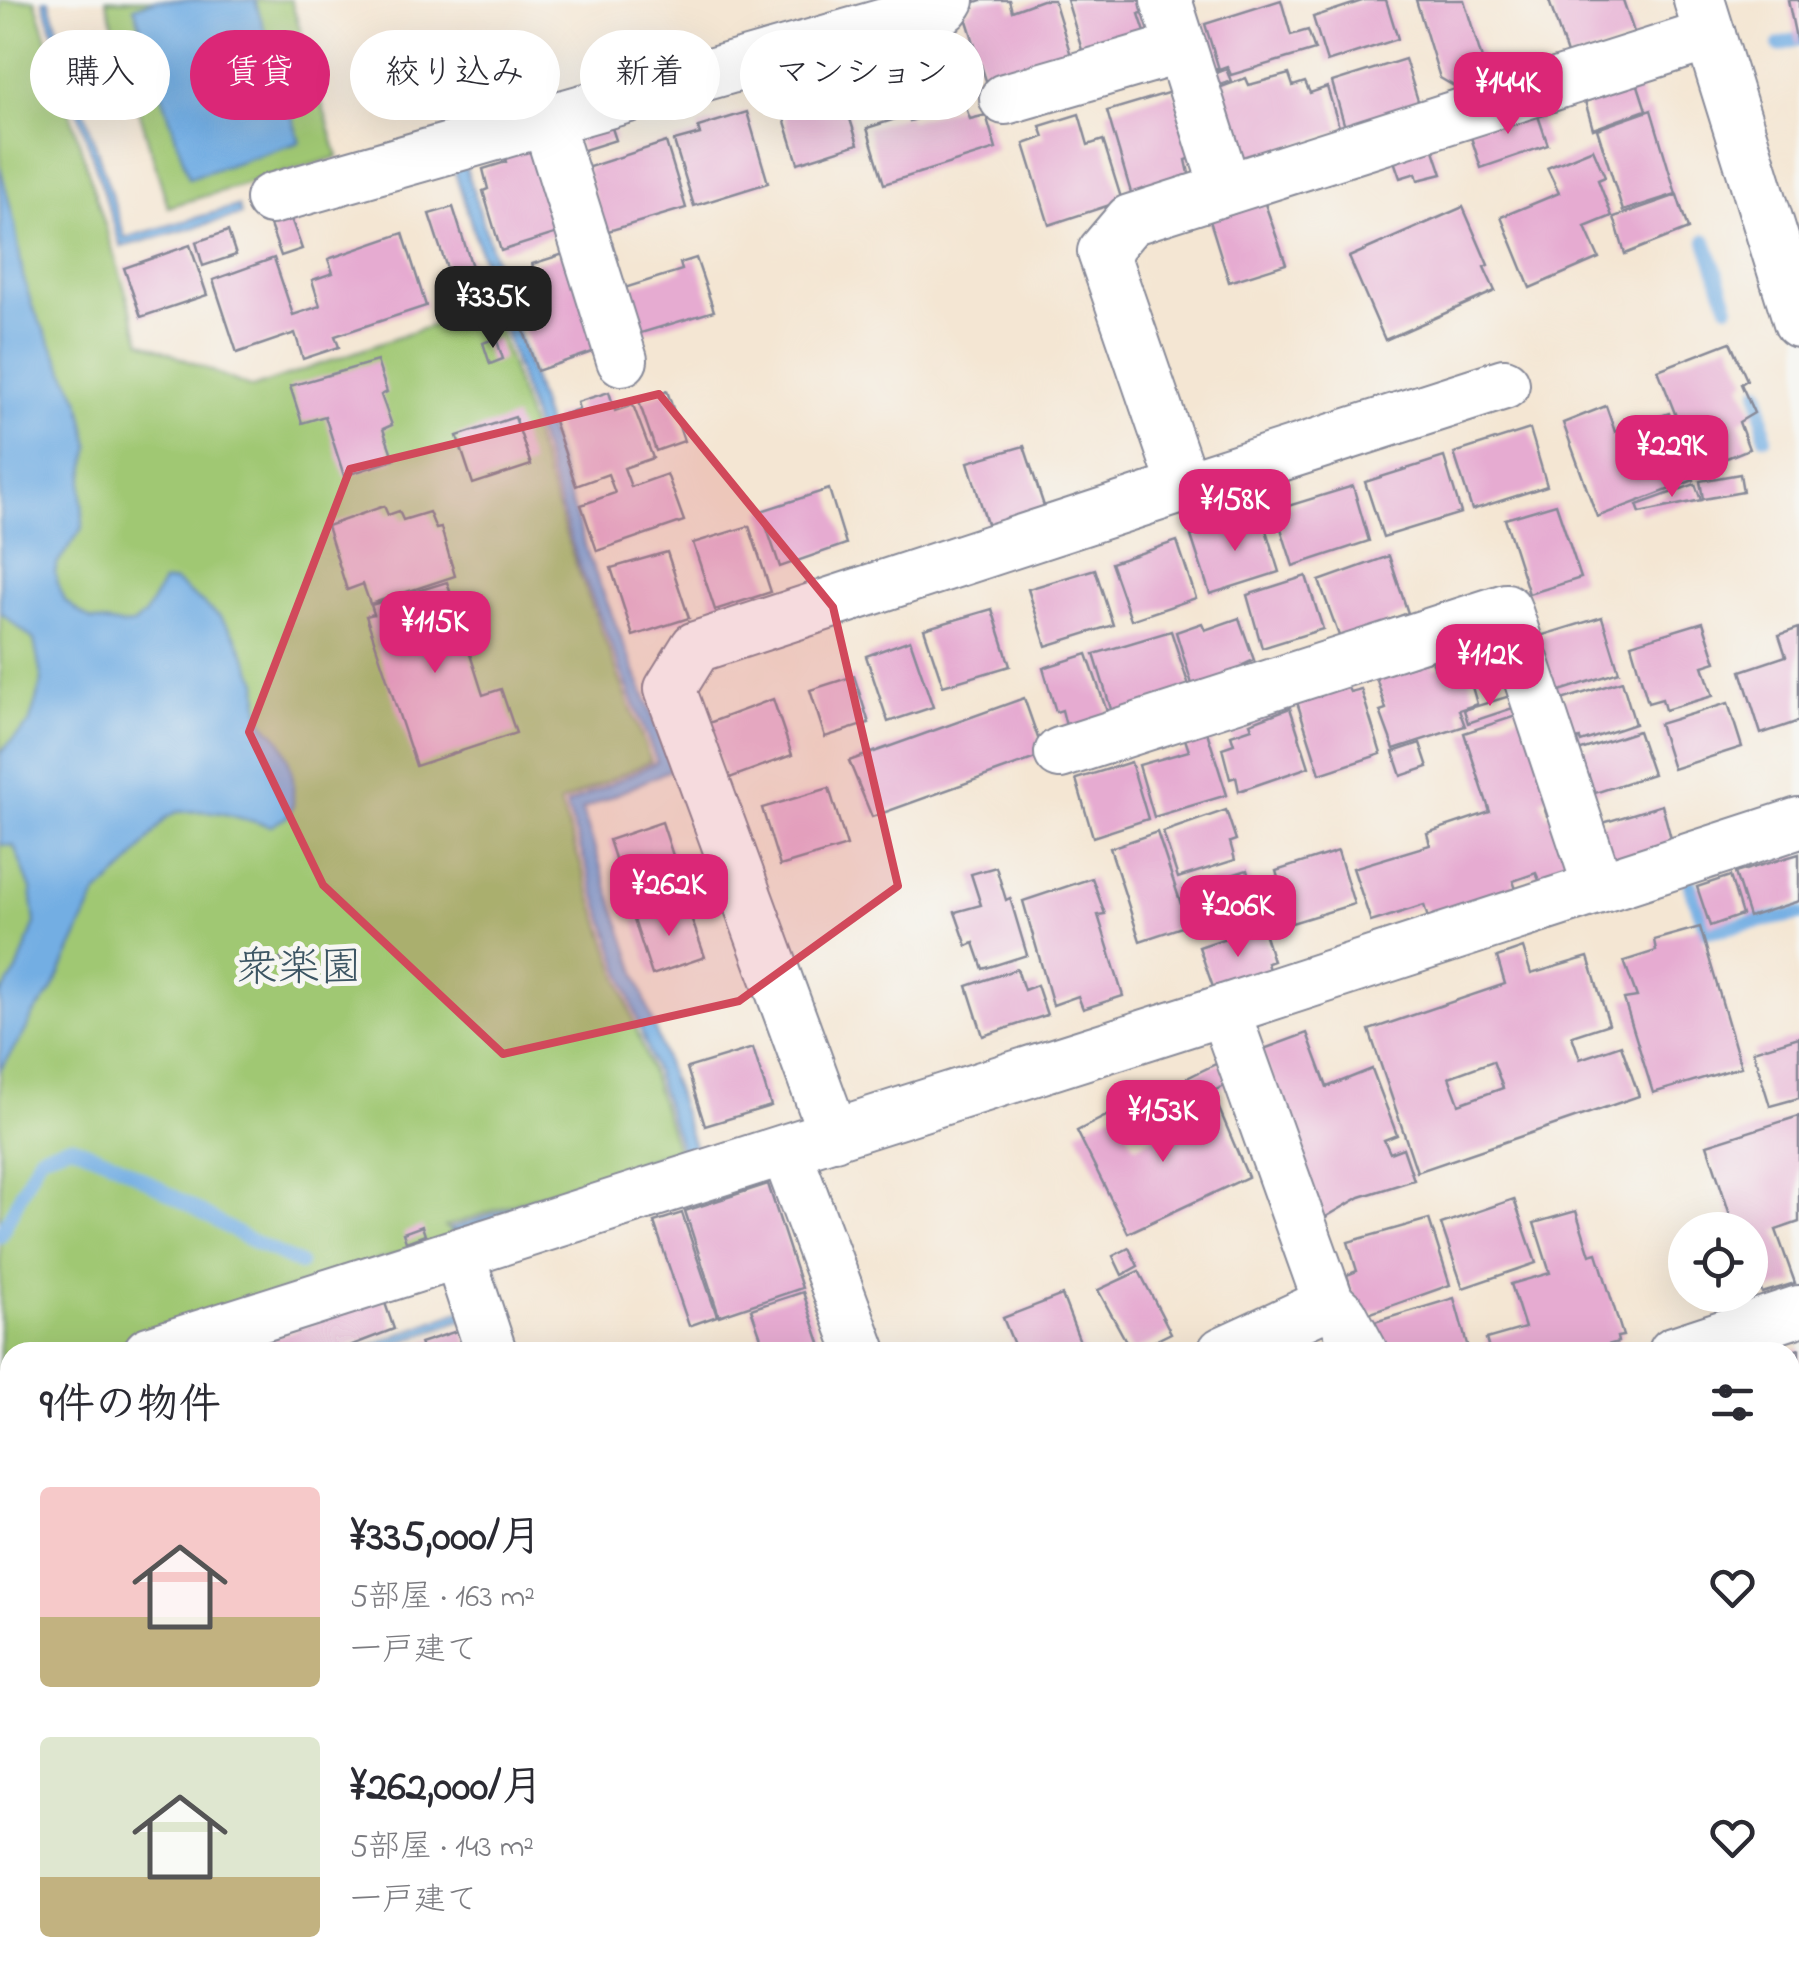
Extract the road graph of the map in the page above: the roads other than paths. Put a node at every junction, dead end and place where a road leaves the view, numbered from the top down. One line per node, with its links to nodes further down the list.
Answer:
1 (949, 0): 6 (street)
2 (1166, 0): 4 (street)
3 (1704, 18): 7 (street); 9 (street)
4 (1181, 48): 5 (street); 7 (street)
5 (1006, 99)
6 (547, 121): 8 (street); 10 (street)
7 (1226, 189): 12 (street)
8 (271, 199)
9 (1799, 322)
10 (622, 360)
11 (1504, 384): 12 (street)
12 (1184, 487): 17 (street)
13 (1060, 753): 15 (street)
14 (1799, 823): 15 (street)
15 (1599, 888): 16 (street)
16 (1224, 1010): 17 (street); 20 (street)
17 (834, 1135): 18 (street)
18 (786, 1151): 19 (street); 24 (street)
19 (459, 1255): 22 (street); 23 (street)
20 (1330, 1303): 25 (street); 26 (street)
21 (1799, 1310): 27 (street)
22 (181, 1342)
23 (488, 1342)
24 (857, 1342)
25 (1245, 1342)
26 (1357, 1342)
27 (1704, 1342)

